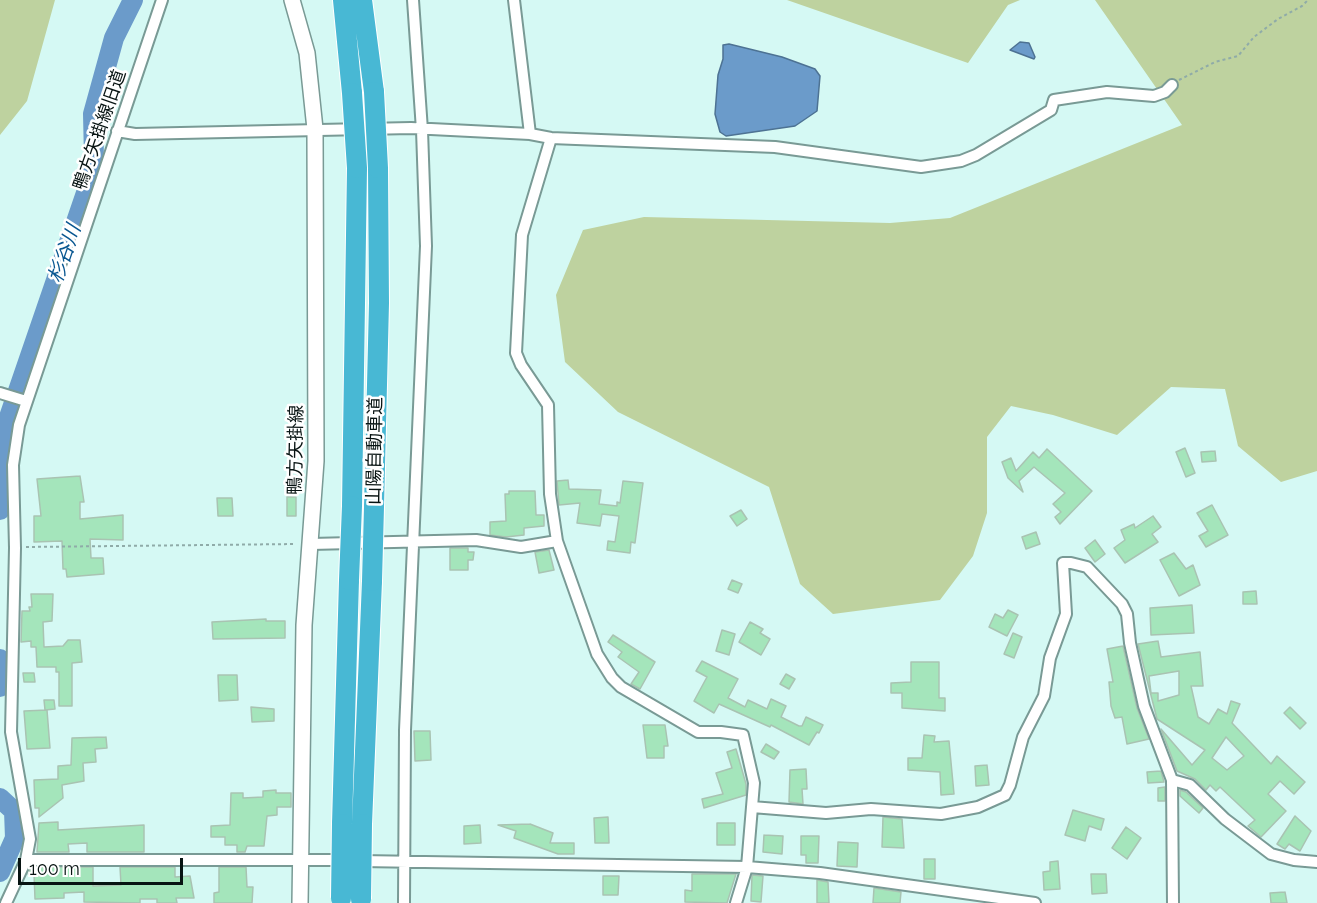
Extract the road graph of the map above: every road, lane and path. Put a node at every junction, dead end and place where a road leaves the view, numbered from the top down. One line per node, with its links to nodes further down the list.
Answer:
1 (162, 0): 11 (street, 鴨方矢掛線旧道)
2 (292, 0): 9 (main road, 鴨方矢掛線)
3 (343, 0): 22 (highway, 山陽自動車道, bridge)
4 (362, 0): 22 (highway, 山陽自動車道, bridge)
5 (413, 0): 10 (street)
6 (514, 0): 12 (street)
7 (1308, 0): 8 (path)
8 (1172, 86): 13 (street)
9 (315, 129): 10 (street); 11 (street); 18 (main road, 鴨方矢掛線)
10 (422, 130): 12 (street); 16 (street)
11 (117, 131): 15 (street, 鴨方矢掛線旧道)
12 (530, 134): 13 (street)
13 (551, 138): 17 (street)
14 (3, 393): 15 (street)
15 (24, 400): 19 (street, 鴨方矢掛線旧道)
16 (414, 541): 17 (street); 18 (street); 25 (street)
17 (557, 542): 21 (street)
18 (311, 544): 19 (path); 23 (main road, 鴨方矢掛線)
19 (15, 548): 24 (street, 鴨方矢掛線旧道)
20 (1172, 780): 21 (street); 26 (street); 35 (street)
21 (752, 807): 27 (street)
22 (352, 824): 28 (highway, 山陽自動車道, bridge); 29 (highway, 山陽自動車道, bridge)
23 (300, 859): 24 (street); 25 (street); 31 (main road, 鴨方矢掛線)
24 (26, 860): 30 (street, 鴨方矢掛線旧道)
25 (404, 862): 27 (street); 32 (street)
26 (1317, 862)
27 (747, 867): 33 (street); 34 (street)
28 (341, 900)
29 (361, 901)
30 (6, 903)
31 (300, 903)
32 (404, 903)
33 (736, 903)
34 (1035, 903)
35 (1173, 903)

